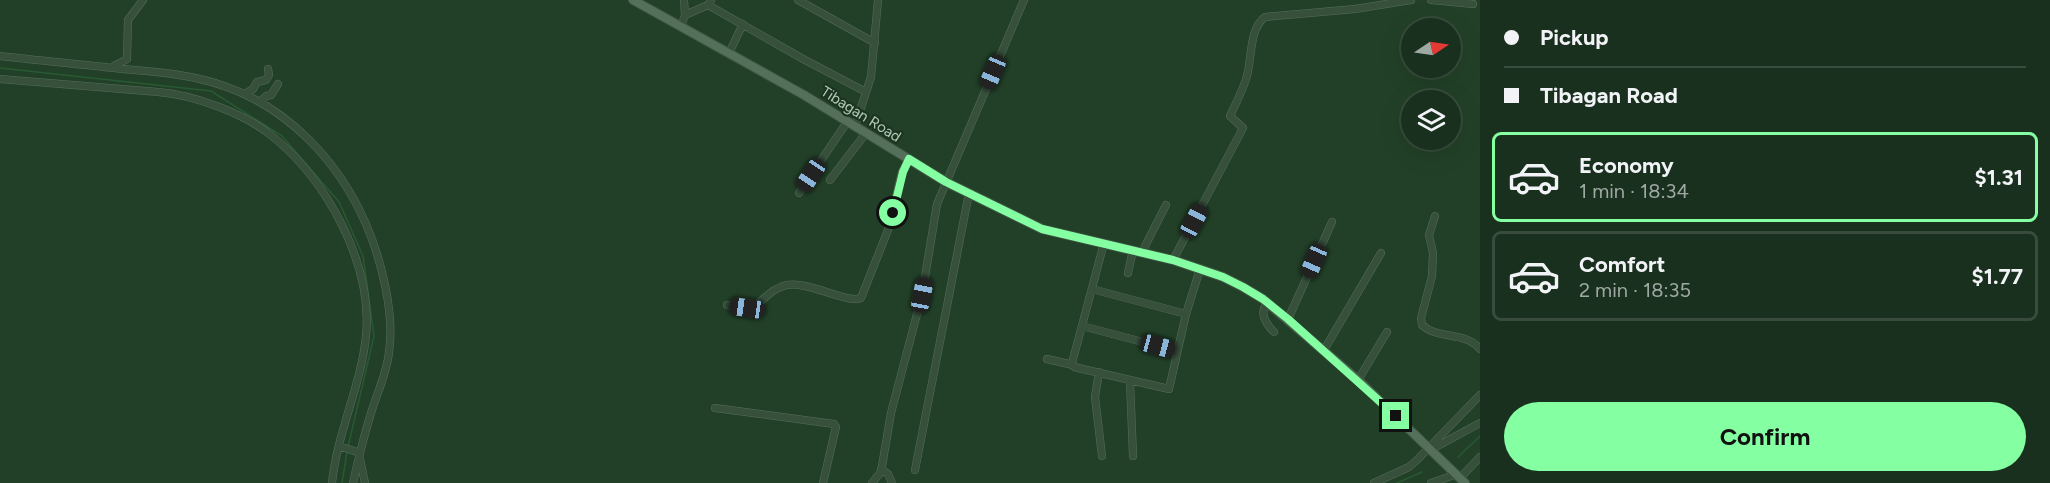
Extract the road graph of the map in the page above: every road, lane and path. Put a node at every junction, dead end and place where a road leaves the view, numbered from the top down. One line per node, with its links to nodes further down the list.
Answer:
1 (143, 0): 17 (street)
2 (633, 0): 13 (main road, Tibagan Road)
3 (684, 0): 11 (street)
4 (798, 0): 14 (street)
5 (878, 0): 14 (street)
6 (1024, 0): 28 (street)
7 (1411, 0): 37 (street)
8 (1431, 0): 10 (street)
9 (710, 3): 11 (street); 12 (street)
10 (1473, 4)
11 (685, 15): 13 (street)
12 (743, 24): 15 (street); 21 (street)
13 (681, 26): 15 (main road, Tibagan Road)
14 (875, 43): 21 (street)
15 (729, 53): 24 (main road, Tibagan Road)
16 (0, 56): 17 (street)
17 (112, 68): 22 (street)
18 (268, 69): 22 (street)
19 (0, 79): 59 (street)
20 (278, 84): 23 (street)
21 (866, 92): 24 (street)
22 (245, 94): 23 (street)
23 (260, 102): 61 (street)
24 (851, 124): 25 (main road, Tibagan Road); 29 (street)
25 (866, 133): 26 (main road, Tibagan Road); 27 (street)
26 (909, 159): 28 (main road, Tibagan Road); 42 (street)
27 (830, 180)
28 (946, 182): 30 (main road, Tibagan Road); 66 (street)
29 (799, 193)
30 (969, 193): 34 (main road, Tibagan Road); 65 (street)
31 (1166, 206): 35 (street)
32 (1436, 216): 48 (street)
33 (1332, 222): 44 (street)
34 (1104, 243): 35 (main road, Tibagan Road); 40 (street)
35 (1138, 251): 37 (main road, Tibagan Road); 39 (street)
36 (1381, 253): 49 (street)
37 (1173, 260): 38 (main road, Tibagan Road)
38 (1200, 269): 41 (main road, Tibagan Road); 43 (street)
39 (1128, 273)
40 (1092, 289): 43 (street); 45 (street)
41 (1268, 303): 44 (main road, Tibagan Road); 46 (street)
42 (727, 305)
43 (1186, 314): 50 (street)
44 (1288, 319): 49 (main road, Tibagan Road)
45 (1082, 326): 50 (street); 52 (street)
46 (1274, 332)
47 (1387, 332): 54 (street)
48 (1480, 349)
49 (1324, 350): 54 (main road, Tibagan Road)
50 (1178, 351): 55 (street)
51 (1047, 359): 52 (street)
52 (1073, 365): 53 (street)
53 (1099, 372): 55 (street); 62 (street)
54 (1358, 380): 60 (main road, Tibagan Road)
55 (1130, 381): 63 (street)
56 (1480, 395): 60 (street)
57 (714, 408): 71 (street)
58 (1480, 423): 60 (street)
59 (340, 446): 61 (street); 68 (street)
60 (1431, 449): 67 (main road, Tibagan Road); 75 (street)
61 (358, 453): 69 (street); 70 (street)
62 (1102, 456)
63 (1133, 456)
64 (1480, 457): 67 (street)
65 (915, 470)
66 (881, 471): 72 (street); 73 (street); 74 (street)
67 (1461, 478): 76 (street)
68 (331, 482)
69 (353, 483)
70 (365, 483)
71 (824, 483)
72 (872, 483)
73 (879, 483)
74 (892, 483)
75 (1374, 483)
76 (1431, 483)

